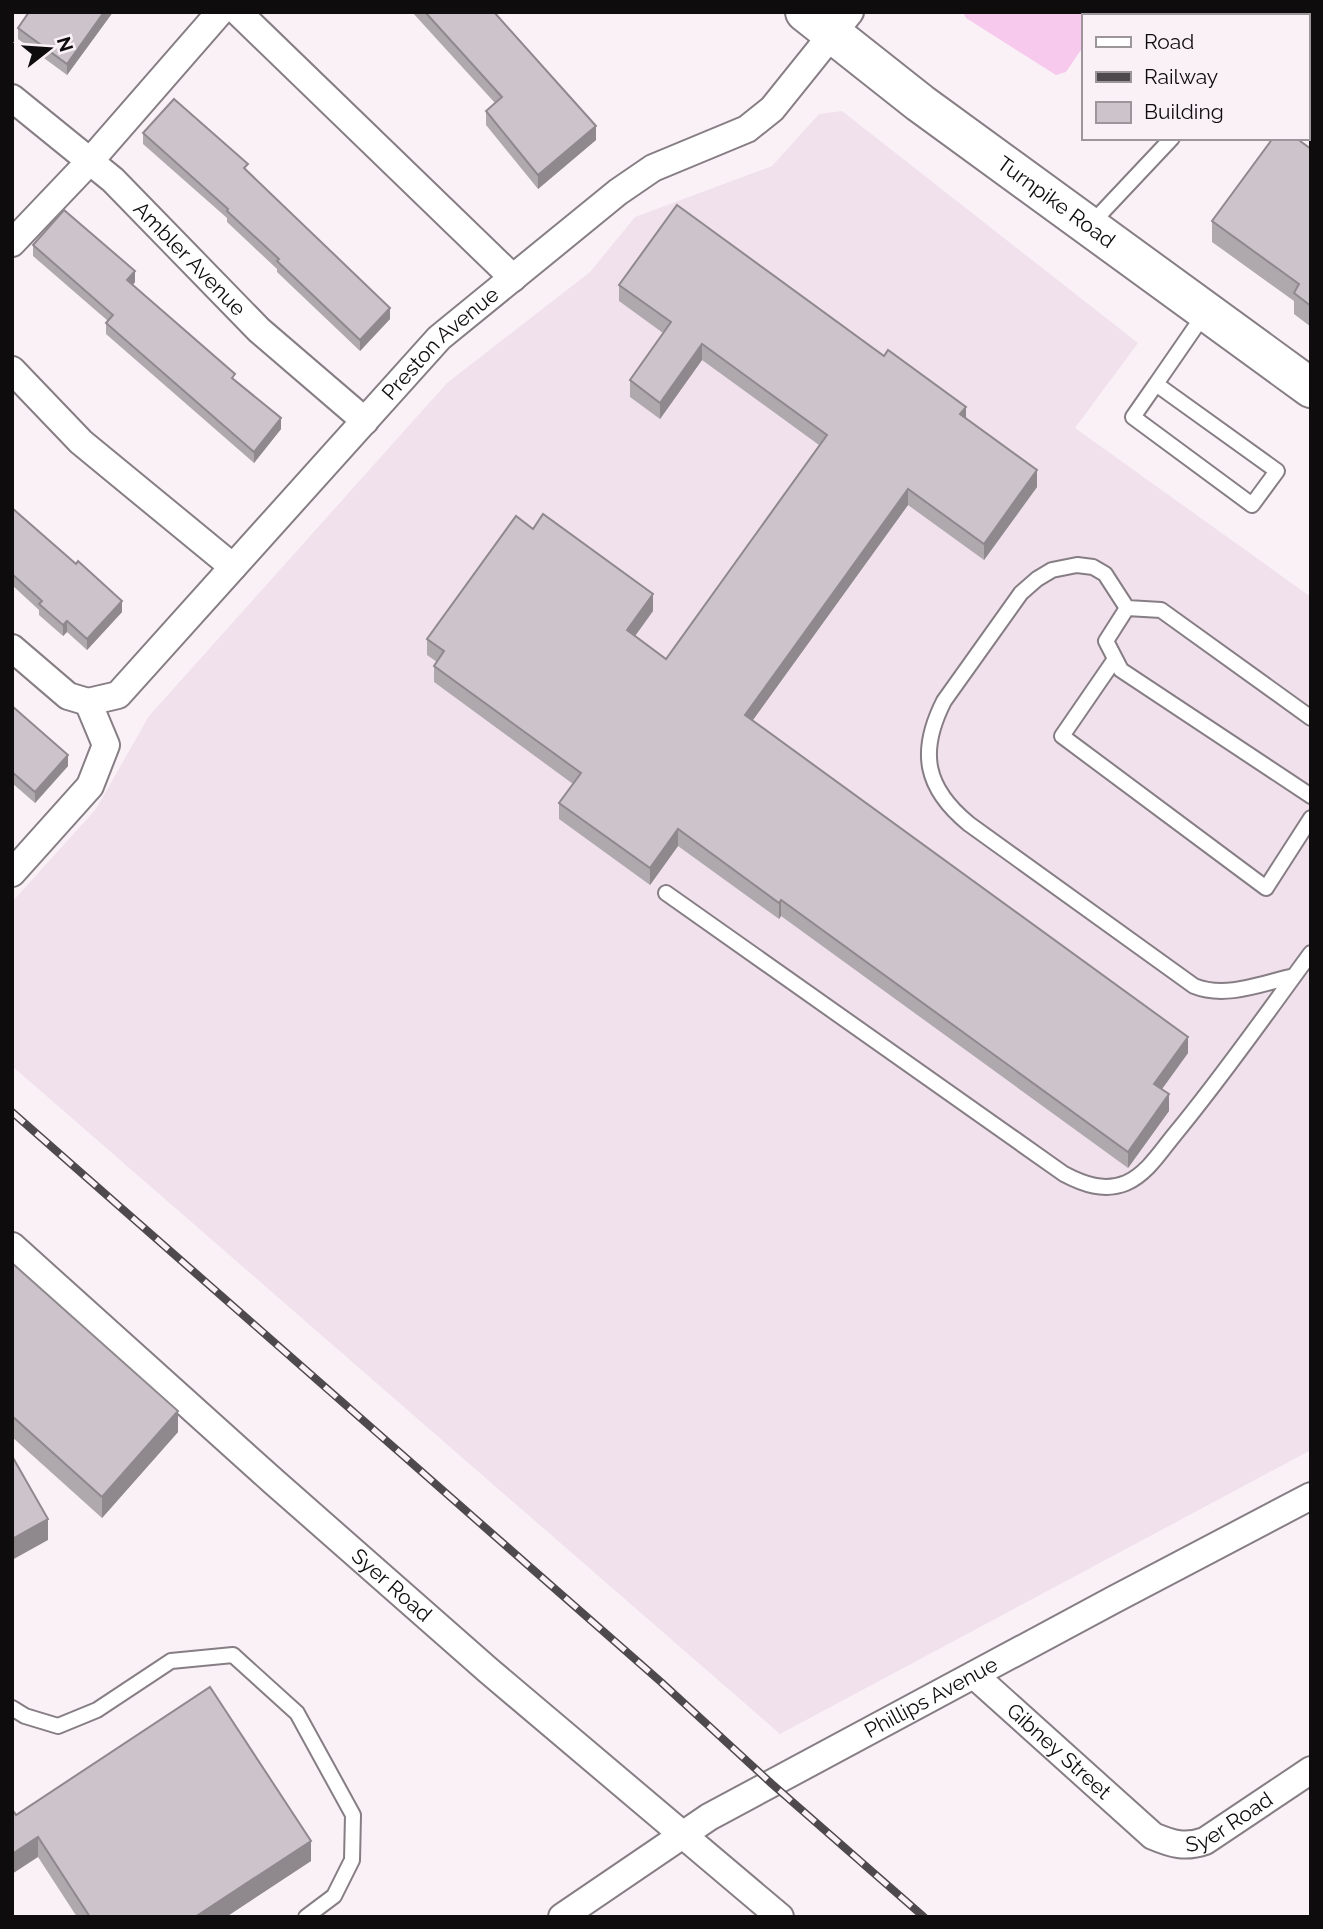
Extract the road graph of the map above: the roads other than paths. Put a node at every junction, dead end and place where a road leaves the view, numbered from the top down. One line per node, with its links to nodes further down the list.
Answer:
1 (220, 12): 6 (street)
2 (238, 12): 9 (street)
3 (830, 20): 7 (main road, Turnpike Road); 9 (street, Preston Avenue)
4 (12, 98): 6 (street, Ambler Avenue)
5 (1170, 140): 7 (lane)
6 (90, 160): 8 (street); 14 (street, Ambler Avenue)
7 (1089, 226): 10 (main road, Turnpike Road)
8 (12, 243)
9 (513, 278): 14 (street, Preston Avenue)
10 (1205, 312): 12 (lane); 13 (main road, Turnpike Road)
11 (12, 370): 15 (street)
12 (1156, 384): 12 (lane)
13 (1311, 388)
14 (365, 421): 15 (street, Preston Avenue)
15 (233, 567): 19 (street, Preston Avenue)
16 (1127, 608): 18 (lane); 20 (lane); 26 (lane)
17 (12, 648): 19 (street)
18 (1115, 659): 21 (lane); 22 (lane)
19 (88, 702): 23 (street)
20 (1311, 718)
21 (1311, 796)
22 (1311, 818)
23 (12, 873)
24 (666, 893): 26 (lane)
25 (1311, 953): 26 (lane)
26 (1294, 976)
27 (12, 1246): 33 (street, Syer Road)
28 (1311, 1496): 29 (street, Phillips Avenue)
29 (975, 1675): 32 (street, Gibney Street); 33 (street, Phillips Avenue)
30 (12, 1708): 34 (lane)
31 (1311, 1770): 32 (street, Syer Road)
32 (1143, 1827)
33 (684, 1835): 35 (street, Phillips Avenue); 36 (street, Syer Road)
34 (306, 1917)
35 (562, 1917)
36 (780, 1917)

